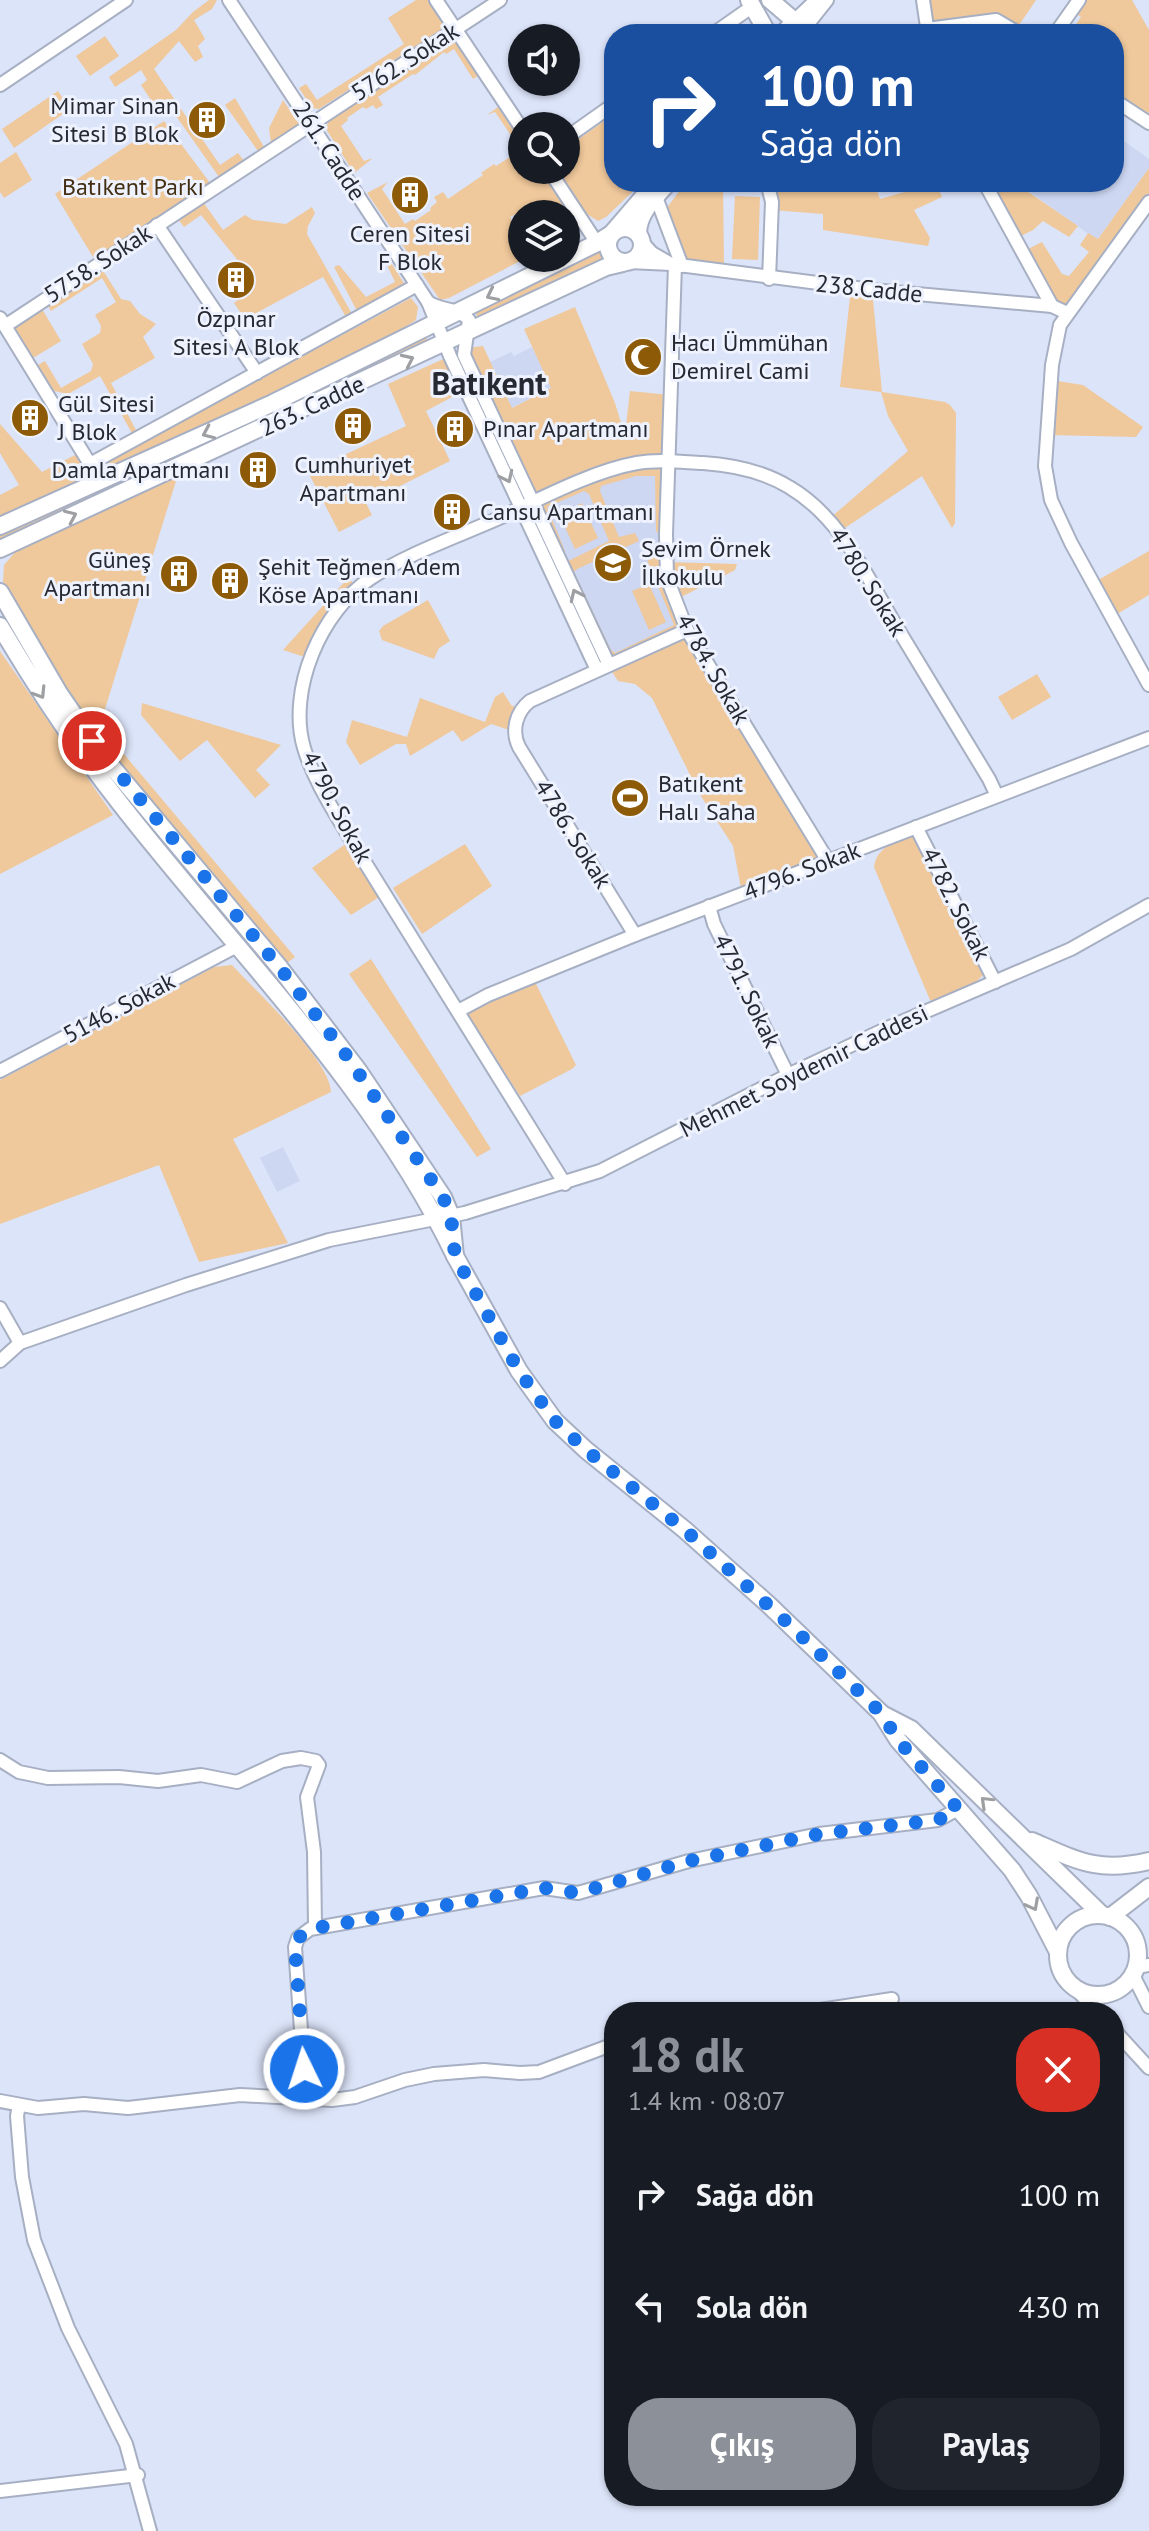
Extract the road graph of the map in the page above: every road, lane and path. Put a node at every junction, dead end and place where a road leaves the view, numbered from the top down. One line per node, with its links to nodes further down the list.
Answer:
1 (126, 0): 21 (street)
2 (229, 0): 26 (street, 261. Cadde)
3 (436, 0): 20 (street)
4 (500, 0): 20 (street, 5762. Sokak)
5 (770, 0): 13 (main road)
6 (816, 0): 14 (street)
7 (827, 0): 15 (street)
8 (923, 0): 16 (street)
9 (1079, 0): 19 (street)
10 (751, 3): 11 (street); 12 (main road)
11 (725, 24)
12 (763, 24)
13 (796, 24)
14 (802, 24)
15 (804, 24)
16 (926, 24)
17 (973, 24): 18 (street)
18 (1003, 24)
19 (1062, 24)
20 (456, 29): 24 (street); 26 (street, 5762. Sokak)
21 (0, 85)
22 (1124, 107): 25 (street)
23 (604, 111): 27 (street)
24 (511, 112)
25 (1149, 123)
26 (311, 124): 35 (street, 5758. Sokak); 41 (street, 261. Cadde)
27 (580, 128)
28 (561, 184): 36 (street)
29 (653, 192): 36 (main road, 263. Cadde)
30 (654, 192): 37 (main road)
31 (657, 192): 39 (street)
32 (770, 192): 40 (street)
33 (989, 192): 43 (street)
34 (1149, 202): 45 (street)
35 (157, 225): 46 (street, 5758. Sokak); 50 (street)
36 (607, 236): 37 (main road); 38 (main road); 44 (main road, 263. Cadde, one-way to 44)
37 (640, 238): 38 (main road); 39 (street)
38 (626, 262): 39 (street, 238.Cadde); 48 (main road, 263. Cadde)
39 (676, 265): 40 (street, 238.Cadde); 51 (street, 4784. Sokak)
40 (769, 279): 43 (street, 238.Cadde)
41 (417, 285): 42 (street, 261. Cadde); 50 (street)
42 (428, 302): 44 (street); 47 (street, 261. Cadde)
43 (1052, 306): 45 (street, 238.Cadde)
44 (458, 312): 47 (main road, 263. Cadde); 48 (street, 261. Cadde)
45 (1067, 313): 61 (street)
46 (2, 322): 52 (street)
47 (437, 323): 49 (street, 261. Cadde); 53 (main road, 263. Cadde, one-way to 53)
48 (468, 332): 49 (main road, 263. Cadde); 54 (street, 261. Cadde)
49 (444, 343): 54 (street, 261. Cadde, one-way to 54); 56 (main road, 263. Cadde, one-way to 49)
50 (257, 373): 52 (street)
51 (668, 461): 54 (street, 4780. Sokak); 59 (street, 4784. Sokak); 63 (street, 4780. Sokak)
52 (90, 464): 53 (street)
53 (101, 481): 55 (main road, 263. Cadde)
54 (527, 505): 60 (street, 261. Cadde); 71 (street, 4790. Sokak)
55 (0, 526)
56 (0, 549)
57 (0, 592): 75 (main road)
58 (0, 626): 69 (main road, one-way to 69)
59 (687, 630): 60 (street); 65 (street, 4784. Sokak)
60 (603, 668): 68 (street, 4786. Sokak)
61 (1149, 685)
62 (1149, 738): 63 (street, 4796. Sokak)
63 (997, 796): 64 (street, 4796. Sokak)
64 (916, 827): 65 (street, 4796. Sokak); 70 (street, 4782. Sokak)
65 (828, 861): 67 (street, 4796. Sokak)
66 (1149, 905): 70 (street, Mehmet Soydemir Caddesi)
67 (709, 906): 68 (street, 4796. Sokak); 73 (street, 4791. Sokak)
68 (635, 935): 71 (street, 4796. Sokak)
69 (239, 945): 72 (street, 5146. Sokak); 75 (main road)
70 (995, 982): 73 (street, Mehmet Soydemir Caddesi)
71 (458, 1011): 74 (street, 4790. Sokak)
72 (0, 1071)
73 (788, 1075): 74 (street, Mehmet Soydemir Caddesi)
74 (565, 1184): 75 (street, Mehmet Soydemir Caddesi)
75 (444, 1217): 77 (street, Mehmet Soydemir Caddesi); 79 (main road)
76 (0, 1308): 77 (street)
77 (20, 1343): 78 (street)
78 (0, 1361)
79 (881, 1713): 81 (main road); 82 (main road, one-way to 79)
80 (0, 1760): 86 (street)
81 (958, 1809): 86 (street); 87 (main road, one-way to 87)
82 (1021, 1836): 83 (main road); 85 (main road)
83 (1149, 1861)
84 (1149, 1887): 85 (main road)
85 (1106, 1916): 87 (main road); 88 (main road)
86 (315, 1927): 97 (street)
87 (1058, 1952): 89 (main road)
88 (1141, 1962): 89 (main road); 93 (street)
89 (1076, 1989): 92 (street)
90 (892, 1999): 91 (street)
91 (872, 2002)
92 (1088, 2002)
93 (1149, 2007)
94 (1124, 2041): 96 (street)
95 (604, 2048): 97 (street)
96 (1149, 2068)
97 (306, 2099): 99 (street)
98 (0, 2101): 99 (street)
99 (19, 2105): 100 (street)
100 (137, 2475): 101 (street); 102 (street)
101 (0, 2491)
102 (150, 2531)

